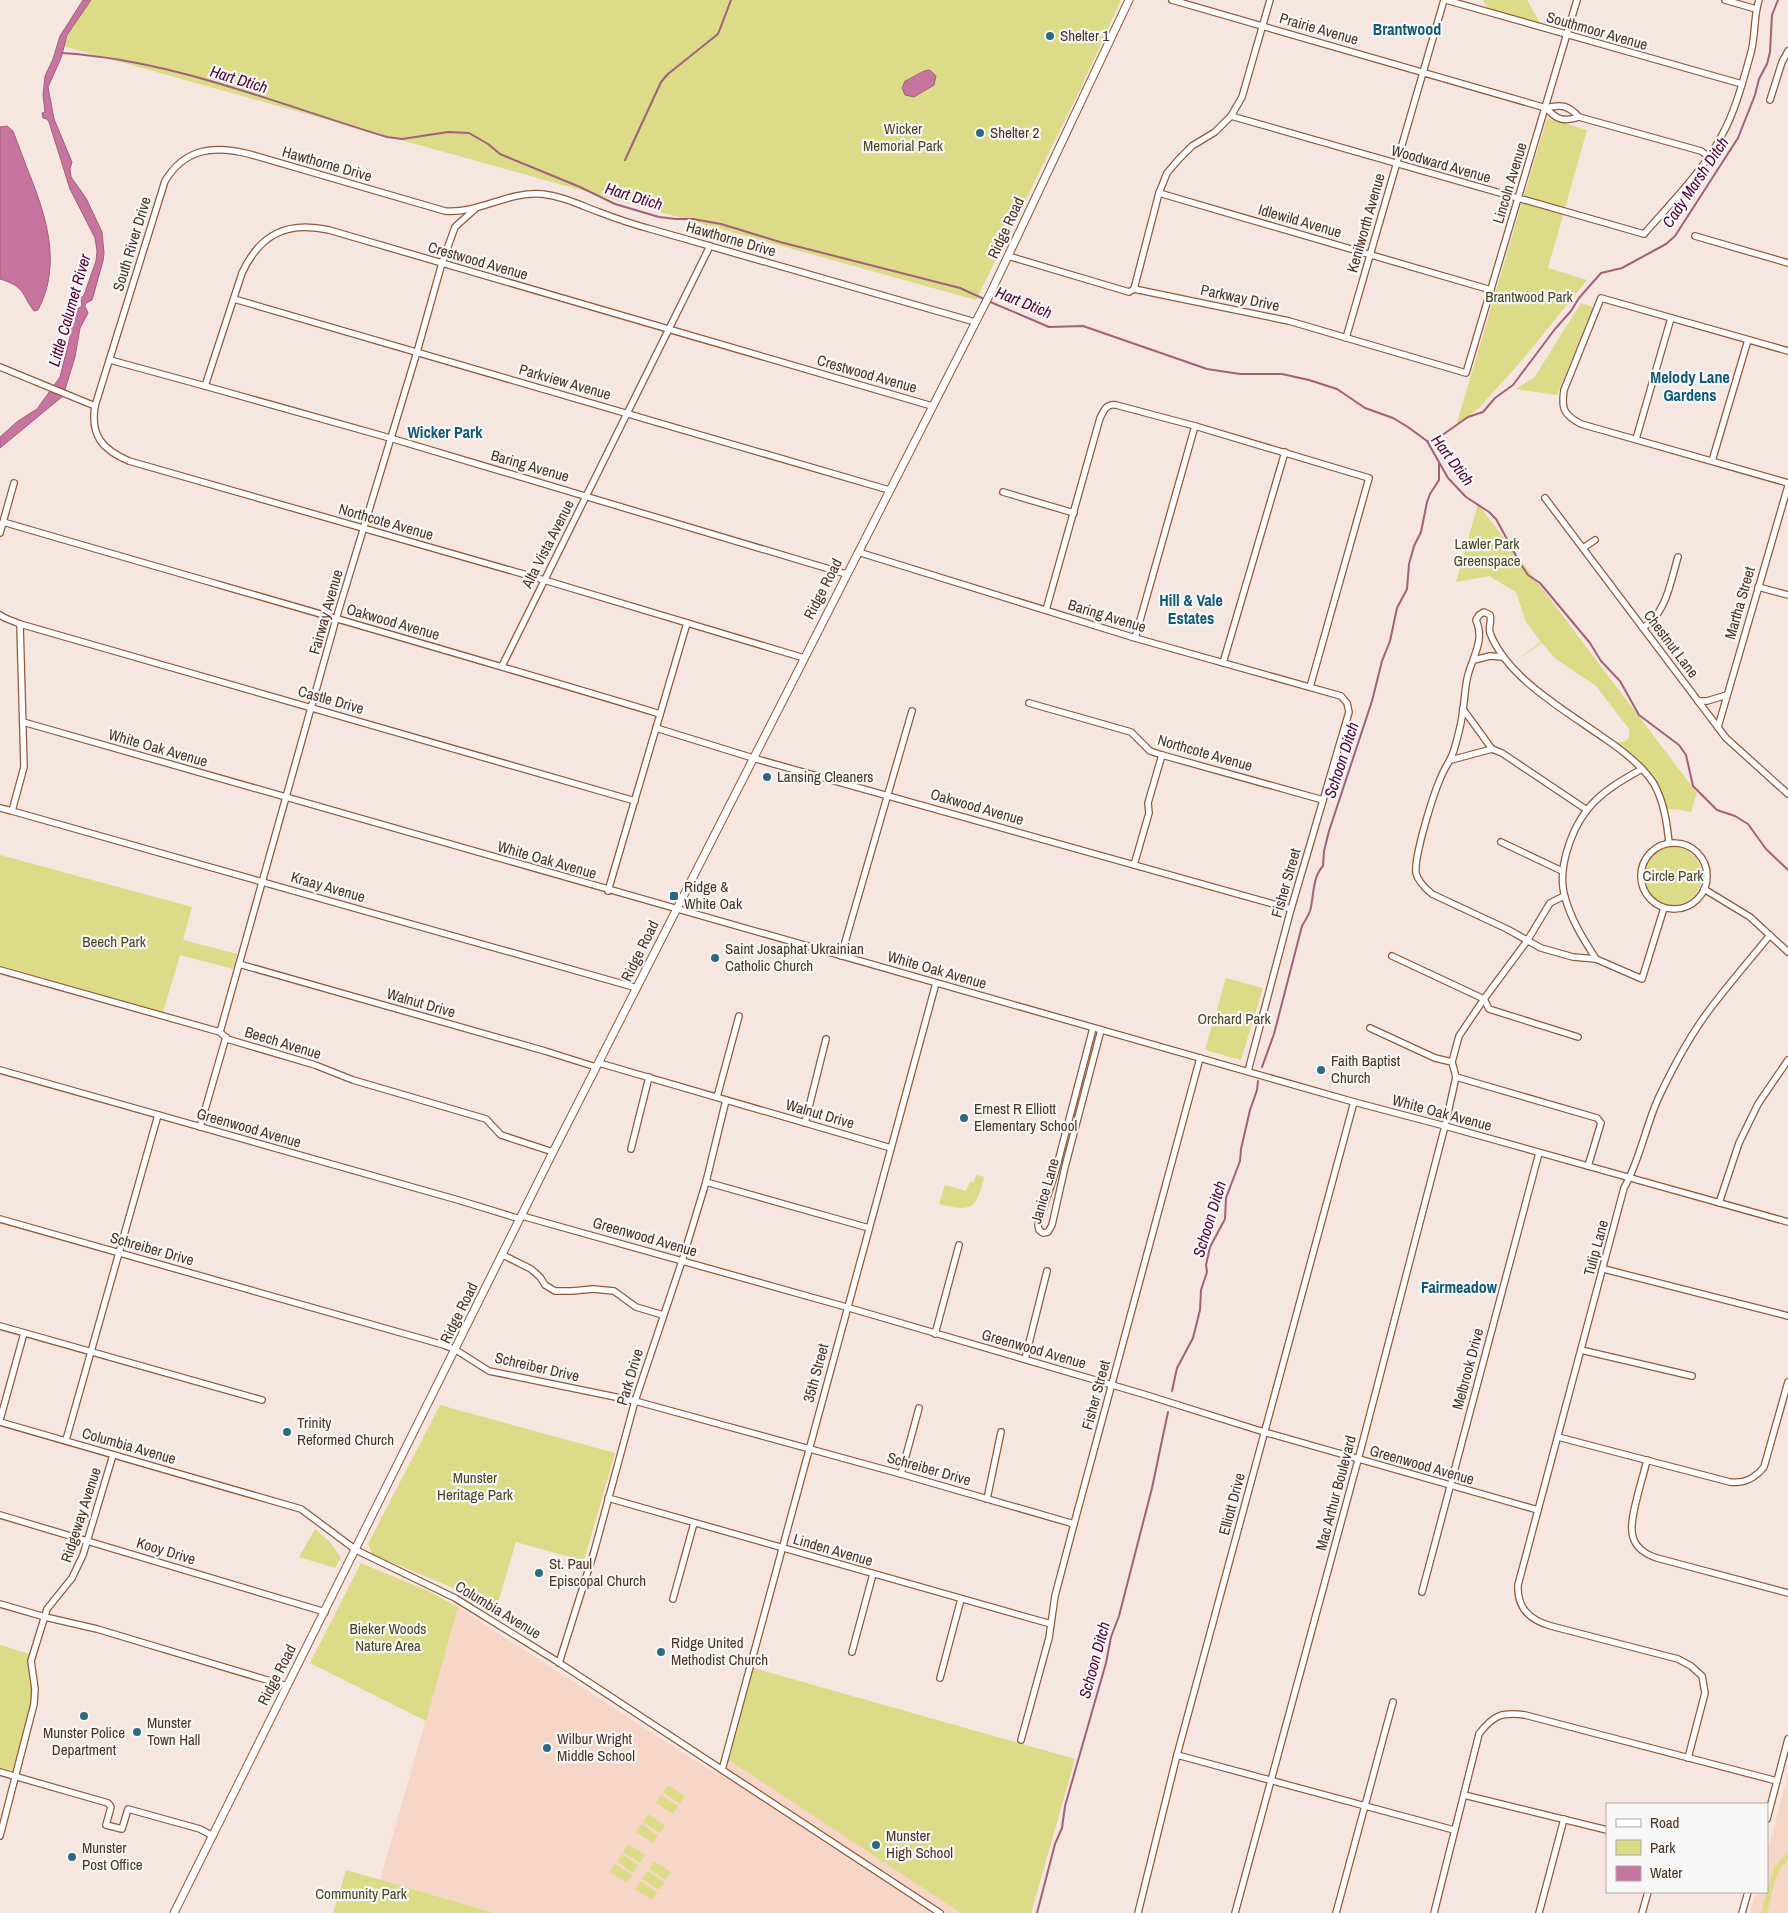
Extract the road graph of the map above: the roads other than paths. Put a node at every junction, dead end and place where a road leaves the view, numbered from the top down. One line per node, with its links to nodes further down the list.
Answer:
1 (1129, 0): 27 (main road, Ridge Road)
2 (1172, 0): 9 (street, Prairie Avenue)
3 (1270, 0): 9 (street)
4 (1445, 0): 10 (street, Southmoor Avenue); 12 (street, Kenilworth Avenue)
5 (1577, 0): 10 (street, Lincoln Avenue)
6 (1725, 0): 8 (street)
7 (1759, 0): 8 (street)
8 (1756, 9): 13 (street)
9 (1263, 26): 12 (street, Prairie Avenue); 16 (street)
10 (1566, 35): 13 (street, Southmoor Avenue); 15 (street, Lincoln Avenue)
11 (1788, 51): 14 (street)
12 (1422, 72): 15 (street, Prairie Avenue); 20 (street, Kenilworth Avenue)
13 (1742, 84): 19 (street)
14 (1770, 100)
15 (1546, 108): 17 (street, Prairie Avenue); 17 (street, Prairie Avenue); 22 (street, Lincoln Avenue)
16 (1231, 116): 20 (street, Woodward Avenue); 21 (street)
17 (1579, 117): 19 (street, Prairie Avenue)
18 (249, 154): 23 (street, Hawthorne Drive); 40 (street, South River Drive)
19 (1708, 156): 22 (street, Woodward Avenue)
20 (1397, 164): 22 (street, Woodward Avenue); 26 (street, Kenilworth Avenue)
21 (1159, 193): 26 (street, Idlewild Avenue); 30 (street)
22 (1518, 199): 31 (street, Lincoln Avenue)
23 (475, 209): 25 (street, Hawthorne Drive); 28 (street, Fairway Avenue)
24 (1695, 236): 29 (street)
25 (710, 246): 34 (street, Hawthorne Drive); 35 (street, Alta Vista Avenue)
26 (1370, 254): 31 (street, Idlewild Avenue); 36 (street, Kenilworth Avenue)
27 (1008, 256): 30 (street, Parkway Drive); 34 (main road, Ridge Road)
28 (442, 263): 32 (street, Crestwood Avenue); 35 (street, Crestwood Avenue); 39 (street, Fairway Avenue)
29 (1788, 263)
30 (1134, 289): 36 (street, Parkway Drive)
31 (1491, 290): 42 (street, Lincoln Avenue)
32 (234, 299): 39 (street, Parkview Avenue); 43 (street, Crestwood Avenue)
33 (1671, 318): 37 (street); 49 (street); 49 (street)
34 (975, 322): 45 (main road, Ridge Road)
35 (669, 329): 45 (street, Crestwood Avenue); 46 (street, Alta Vista Avenue)
36 (1346, 338): 42 (street, Parkway Drive)
37 (1748, 340): 38 (street); 51 (street)
38 (1788, 351)
39 (417, 352): 46 (street, Parkview Avenue); 48 (street, Fairway Avenue)
40 (110, 360): 43 (street); 44 (street, South River Drive)
41 (0, 368): 44 (street)
42 (1466, 373)
43 (205, 386): 48 (street, Baring Avenue)
44 (95, 406): 60 (street, Northcote Avenue)
45 (932, 406): 54 (main road, Ridge Road)
46 (627, 413): 54 (street, Parkview Avenue); 56 (street, Alta Vista Avenue)
47 (1195, 426): 50 (street); 58 (street); 76 (street)
48 (390, 438): 56 (street, Baring Avenue); 60 (street, Fairway Avenue)
49 (1636, 439): 51 (street)
50 (1285, 452): 80 (street); 82 (street)
51 (1712, 461): 53 (street)
52 (14, 483): 59 (street)
53 (1788, 484): 68 (street, Martha Street)
54 (889, 490): 64 (main road, Ridge Road)
55 (1002, 492): 58 (street)
56 (586, 496): 66 (street, Baring Avenue); 67 (street, Alta Vista Avenue)
57 (1545, 498): 63 (street, Chestnut Lane)
58 (1074, 513): 70 (street)
59 (3, 522): 61 (street); 72 (street, Oakwood Avenue)
60 (364, 528): 67 (street, Northcote Avenue); 72 (street, Fairway Avenue)
61 (0, 533)
62 (1595, 540): 63 (street)
63 (1583, 548): 75 (street, Chestnut Lane)
64 (858, 552): 66 (main road, Ridge Road); 70 (street, Baring Avenue)
65 (1678, 557): 75 (street)
66 (846, 574): 78 (main road, Ridge Road)
67 (544, 580): 74 (street, Northcote Avenue); 81 (street, Alta Vista Avenue)
68 (1758, 587): 69 (street); 83 (street, Martha Street)
69 (1788, 595)
70 (1046, 610): 76 (street, Baring Avenue)
71 (0, 615): 73 (street)
72 (336, 620): 81 (street, Oakwood Avenue); 87 (street, Fairway Avenue)
73 (20, 624): 87 (street, Castle Drive); 91 (street)
74 (687, 624): 78 (street, Northcote Avenue); 90 (street)
75 (1643, 628): 84 (street, Chestnut Lane)
76 (1135, 638): 80 (street, Baring Avenue)
77 (1503, 657): 79 (street); 79 (street); 98 (street)
78 (804, 658): 96 (main road, Ridge Road)
79 (1474, 660): 88 (street)
80 (1223, 663): 82 (street, Baring Avenue)
81 (502, 666): 90 (street, Oakwood Avenue)
82 (1310, 687): 86 (street, Baring Avenue)
83 (1727, 695): 84 (street); 92 (street, Martha Street)
84 (1698, 701): 92 (street, Chestnut Lane)
85 (1029, 703): 95 (street, Northcote Avenue)
86 (1347, 704): 102 (street, Fisher Street)
87 (311, 708): 101 (street, Fairway Avenue); 103 (street, Castle Drive)
88 (1463, 709): 94 (street); 97 (street)
89 (912, 711): 99 (street)
90 (660, 714): 93 (street)
91 (23, 722): 101 (street, White Oak Avenue); 106 (street)
92 (1718, 727): 100 (street, Chestnut Lane)
93 (656, 728): 96 (street, Oakwood Avenue); 103 (street)
94 (1492, 749): 97 (street); 105 (street)
95 (1162, 755): 102 (street, Northcote Avenue); 109 (street)
96 (753, 758): 99 (street, Oakwood Avenue); 117 (main road, Ridge Road)
97 (1451, 760): 119 (street)
98 (1642, 768): 105 (street); 108 (street)
99 (888, 794): 109 (street, Oakwood Avenue); 121 (street)
100 (1788, 794)
101 (286, 797): 111 (street, Fairway Avenue); 113 (street, White Oak Avenue)
102 (1323, 800): 116 (street, Fisher Street)
103 (634, 801): 113 (street)
104 (0, 808): 106 (street, Kraay Avenue)
105 (1587, 810): 110 (street)
106 (12, 811): 111 (street, Kraay Avenue)
107 (1501, 842): 110 (street)
108 (1669, 843): 112 (street); 115 (street)
109 (1134, 864): 116 (street, Oakwood Avenue)
110 (1562, 871): 114 (street)
111 (262, 882): 124 (street, Fairway Avenue); 127 (street, Kraay Avenue)
112 (1704, 889): 115 (street); 118 (street)
113 (608, 891): 117 (street, White Oak Avenue)
114 (1564, 896): 119 (street); 123 (street)
115 (1664, 908): 123 (street)
116 (1291, 909): 142 (street, Fisher Street)
117 (676, 910): 121 (street, White Oak Avenue); 127 (main road, Ridge Road)
118 (1770, 935): 120 (street); 157 (street, Tulip Lane)
119 (1527, 941): 123 (street); 128 (street)
120 (1788, 952)
121 (841, 956): 126 (street, White Oak Avenue)
122 (1392, 956): 128 (street)
123 (1596, 959)
124 (239, 964): 133 (street, Fairway Avenue); 140 (street, Walnut Drive)
125 (0, 970): 133 (street, Beech Avenue)
126 (936, 983): 130 (street, White Oak Avenue); 153 (street, 35th Street)
127 (637, 988): 140 (main road, Ridge Road)
128 (1484, 999): 135 (street); 139 (street)
129 (739, 1016): 145 (street)
130 (1094, 1028): 132 (street, White Oak Avenue); 132 (street, Janice Lane)
131 (1370, 1028): 139 (street)
132 (1102, 1030): 137 (street, White Oak Avenue)
133 (220, 1032): 134 (street, Beech Avenue)
134 (226, 1037): 151 (street); 154 (street, Beech Avenue)
135 (1578, 1037)
136 (826, 1039): 149 (street)
137 (1200, 1058): 142 (street, White Oak Avenue); 182 (street, Fisher Street)
138 (1788, 1060): 159 (street)
139 (1452, 1062): 144 (street)
140 (598, 1065): 143 (street, Walnut Drive); 154 (main road, Ridge Road)
141 (0, 1070): 148 (street, Greenwood Avenue)
142 (1248, 1071): 147 (street, White Oak Avenue)
143 (649, 1077): 145 (street, Walnut Drive); 152 (street)
144 (1456, 1077): 150 (street, Mac Arthur Boulevard); 156 (street)
145 (717, 1097): 146 (street, Walnut Drive)
146 (726, 1100): 149 (street, Walnut Drive); 158 (street, Park Drive)
147 (1354, 1102): 150 (street, White Oak Avenue); 188 (street, Elliott Drive)
148 (158, 1115): 151 (street, Greenwood Avenue); 165 (street)
149 (805, 1123): 153 (street, Walnut Drive)
150 (1445, 1126): 155 (street, White Oak Avenue); 193 (street, Mac Arthur Boulevard)
151 (200, 1127): 160 (street, Greenwood Avenue)
152 (631, 1148)
153 (891, 1148): 163 (street, 35th Street)
154 (553, 1152): 160 (main road, Ridge Road)
155 (1539, 1153): 156 (street, White Oak Avenue); 196 (street, Melbrook Drive)
156 (1588, 1166): 157 (street, White Oak Avenue)
157 (1630, 1178): 159 (street, White Oak Avenue); 168 (street, Tulip Lane)
158 (706, 1182): 163 (street); 167 (street, Park Drive)
159 (1719, 1203): 162 (street, White Oak Avenue)
160 (521, 1218): 166 (main road, Ridge Road); 167 (street, Greenwood Avenue)
161 (0, 1219): 165 (street, Schreiber Drive)
162 (1788, 1222)
163 (869, 1228): 170 (street, 35th Street)
164 (959, 1245): 175 (street)
165 (120, 1253): 176 (street, Schreiber Drive); 178 (street)
166 (503, 1255): 171 (street); 176 (main road, Ridge Road)
167 (682, 1261): 170 (street, Greenwood Avenue); 171 (street, Park Drive)
168 (1604, 1268): 172 (street); 177 (street, Tulip Lane)
169 (1047, 1271): 179 (street)
170 (846, 1307): 175 (street, Greenwood Avenue); 191 (street, 35th Street)
171 (663, 1314): 184 (street, Park Drive)
172 (1788, 1316)
173 (0, 1326): 174 (street)
174 (24, 1333): 178 (street); 186 (street)
175 (935, 1334): 179 (street, Greenwood Avenue)
176 (456, 1350): 184 (street, Schreiber Drive); 205 (main road, Ridge Road)
177 (1581, 1350): 180 (street); 189 (street, Tulip Lane)
178 (91, 1352): 183 (street); 190 (street)
179 (1025, 1359): 182 (street, Greenwood Avenue)
180 (1692, 1376)
181 (1788, 1382): 194 (street)
182 (1112, 1385): 188 (street, Greenwood Avenue); 202 (street, Fisher Street)
183 (262, 1400)
184 (635, 1401): 191 (street, Schreiber Drive); 197 (street, Park Drive)
185 (919, 1408): 195 (street)
186 (0, 1421): 190 (street, Columbia Avenue)
187 (1002, 1432): 198 (street)
188 (1264, 1432): 193 (street, Greenwood Avenue); 222 (street, Elliott Drive)
189 (1558, 1437): 194 (street); 199 (street, Tulip Lane)
190 (66, 1440): 192 (street, Columbia Avenue)
191 (808, 1449): 195 (street, Schreiber Drive); 204 (street, 35th Street)
192 (114, 1455): 203 (street, Ridgeway Avenue); 205 (street, Columbia Avenue)
193 (1358, 1460): 196 (street, Greenwood Avenue); 227 (street, Mac Arthur Boulevard)
194 (1647, 1460): 208 (street)
195 (901, 1474): 198 (street, Schreiber Drive)
196 (1450, 1486): 199 (street, Greenwood Avenue); 207 (street, Melbrook Drive)
197 (608, 1498): 201 (street, Linden Avenue); 216 (street, Park Drive)
198 (987, 1499): 202 (street, Schreiber Drive)
199 (1538, 1510): 223 (street, Tulip Lane)
200 (0, 1515): 203 (street, Kooy Drive)
201 (694, 1523): 204 (street, Linden Avenue); 209 (street)
202 (1074, 1524): 214 (street, Fisher Street)
203 (87, 1540): 212 (street, Kooy Drive); 213 (street, Ridgeway Avenue)
204 (782, 1548): 206 (street, Linden Avenue); 224 (street, 35th Street)
205 (356, 1550): 212 (main road, Ridge Road); 216 (street, Columbia Avenue)
206 (873, 1574): 210 (street, Linden Avenue); 215 (street)
207 (1422, 1592)
208 (1788, 1593)
209 (673, 1599)
210 (961, 1599): 214 (street, Linden Avenue); 217 (street)
211 (0, 1604): 213 (street)
212 (325, 1612): 218 (main road, Ridge Road)
213 (45, 1618): 218 (street); 226 (street, Ridgeway Avenue)
214 (1051, 1624): 221 (street, Fisher Street)
215 (852, 1652)
216 (559, 1662): 224 (street, Columbia Avenue)
217 (940, 1678)
218 (287, 1686): 236 (main road, Ridge Road)
219 (1393, 1702): 230 (street)
220 (1788, 1738): 228 (street)
221 (1021, 1740)
222 (1177, 1755): 227 (street); 241 (street, Elliott Drive)
223 (1688, 1758): 228 (street); 229 (street)
224 (722, 1770): 240 (street, Columbia Avenue)
225 (0, 1772): 226 (street)
226 (15, 1777): 235 (street, Ridgeway Avenue); 236 (street)
227 (1271, 1781): 230 (street); 242 (street, Mac Arthur Boulevard)
228 (1776, 1781): 231 (street)
229 (1464, 1795): 232 (street); 233 (street)
230 (1365, 1807): 233 (street); 243 (street)
231 (1768, 1815)
232 (1564, 1819): 234 (street); 245 (street)
233 (1454, 1830): 244 (street)
234 (1606, 1830)
235 (0, 1836)
236 (213, 1836): 239 (main road, Ridge Road)
237 (1648, 1893): 246 (street)
238 (1748, 1893): 247 (street)
239 (174, 1913)
240 (940, 1913)
241 (1138, 1913)
242 (1236, 1913)
243 (1336, 1913)
244 (1434, 1913)
245 (1539, 1913)
246 (1642, 1913)
247 (1742, 1913)

